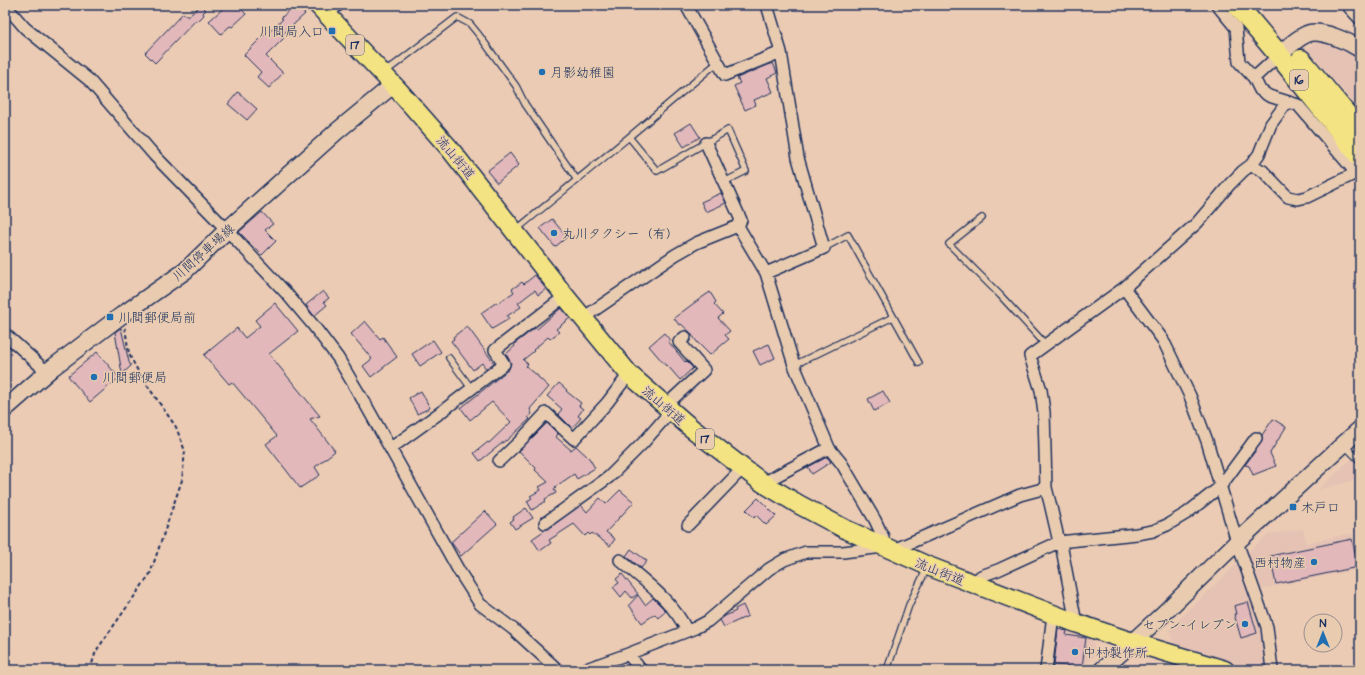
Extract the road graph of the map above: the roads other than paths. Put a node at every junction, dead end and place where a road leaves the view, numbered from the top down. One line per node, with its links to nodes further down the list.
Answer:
1 (5, 5): 26 (street)
2 (686, 5): 13 (street)
3 (767, 5): 12 (street)
4 (1217, 5): 14 (street)
5 (1237, 5): 11 (highway, 16)
6 (1255, 5): 11 (highway, 16)
7 (1347, 5): 9 (street)
8 (328, 8): 15 (main road, 流山街道 / 17)
9 (1360, 19)
10 (1360, 49): 11 (main road)
11 (1284, 51): 14 (street); 17 (highway, 16); 20 (highway, 16)
12 (781, 52): 13 (street); 28 (street)
13 (718, 62): 18 (lane)
14 (1254, 78): 16 (street)
15 (388, 79): 22 (lane); 26 (main road, 川間停車場線); 27 (main road, 流山街道 / 17)
16 (1287, 102): 21 (street); 21 (street)
17 (1360, 132)
18 (629, 137): 19 (lane); 22 (lane)
19 (706, 143): 23 (street); 23 (lane)
20 (1360, 156)
21 (1251, 165): 30 (street)
22 (577, 180): 27 (lane)
23 (724, 182): 25 (street)
24 (982, 218): 36 (lane)
25 (738, 226): 29 (street); 33 (street)
26 (227, 230): 40 (main road, 川間停車場線); 48 (street)
27 (515, 231): 31 (main road, 流山街道 / 17)
28 (824, 248): 29 (street); 32 (lane)
29 (766, 273): 39 (street)
30 (1124, 288): 36 (street); 54 (street)
31 (565, 296): 33 (main road, 流山街道 / 17); 42 (street)
32 (893, 317): 38 (lane); 39 (lane)
33 (583, 318): 41 (main road, 流山街道 / 17)
34 (5, 334): 40 (street)
35 (685, 337): 44 (street)
36 (1046, 345): 55 (street)
37 (449, 358): 42 (lane)
38 (919, 363)
39 (794, 365): 49 (street)
40 (47, 372): 43 (main road, 川間停車場線)
41 (629, 374): 44 (main road, 流山街道 / 17); 50 (street)
42 (471, 388): 48 (street)
43 (5, 409)
44 (668, 409): 52 (main road, 流山街道 / 17); 56 (street)
45 (1360, 429): 47 (main road)
46 (1256, 438): 54 (street)
47 (1343, 444): 51 (lane); 59 (main road)
48 (391, 448): 69 (street)
49 (829, 448): 53 (street); 60 (street)
50 (499, 460)
51 (1360, 461)
52 (743, 468): 53 (main road, 流山街道 / 17); 57 (street)
53 (763, 483): 60 (main road, 流山街道 / 17)
54 (1220, 486): 58 (street); 59 (street)
55 (1046, 488): 58 (street); 60 (street)
56 (545, 523)
57 (688, 525)
58 (1059, 542): 63 (street); 65 (street)
59 (1237, 542): 67 (main road); 76 (street)
60 (887, 549): 62 (main road, 流山街道 / 17); 66 (street)
61 (620, 560): 66 (street)
62 (928, 566): 63 (main road, 流山街道 / 17); 72 (lane)
63 (973, 584): 64 (main road, 流山街道 / 17)
64 (1053, 615): 65 (main road, 流山街道 / 17); 73 (street)
65 (1076, 623): 67 (main road, 流山街道 / 17)
66 (687, 631): 68 (street)
67 (1132, 642): 74 (main road); 75 (main road, 流山街道 / 17)
68 (628, 654): 70 (street); 71 (street)
69 (558, 670)
70 (583, 670)
71 (641, 670)
72 (887, 670)
73 (1046, 670)
74 (1102, 670)
75 (1225, 670)
76 (1272, 670)

